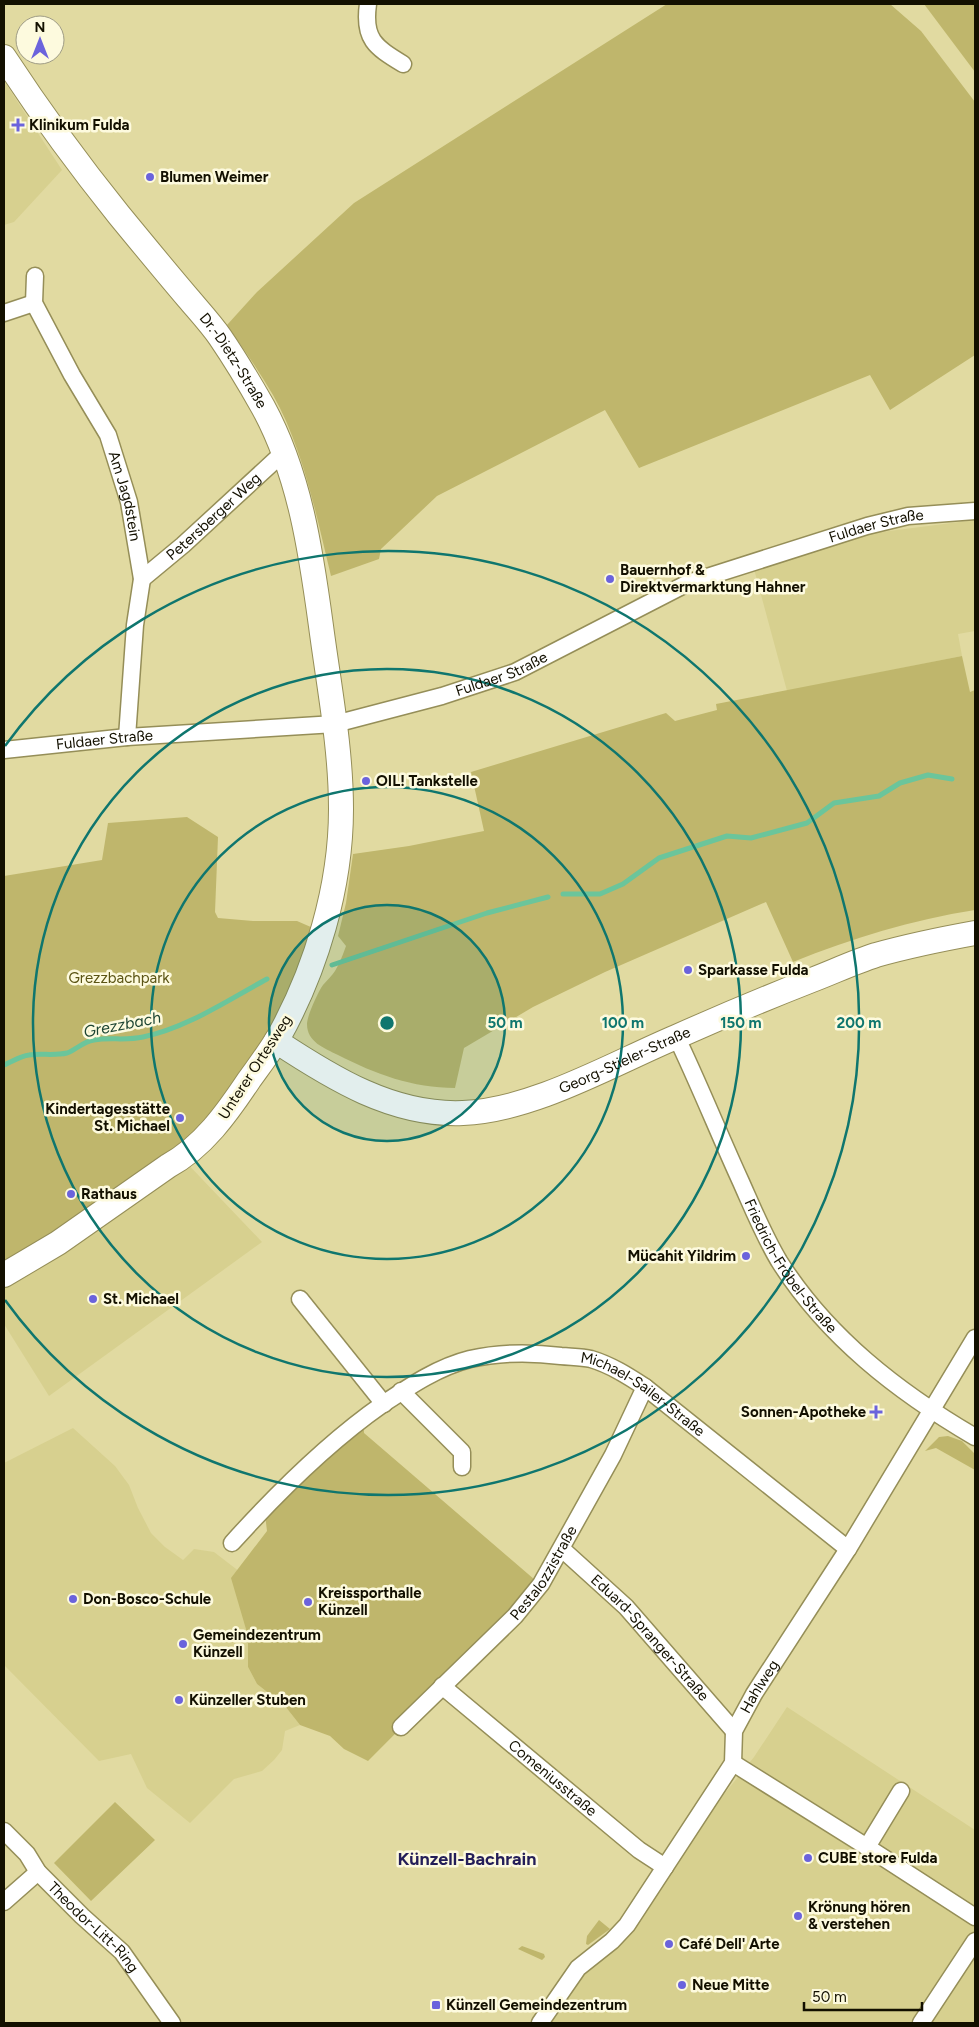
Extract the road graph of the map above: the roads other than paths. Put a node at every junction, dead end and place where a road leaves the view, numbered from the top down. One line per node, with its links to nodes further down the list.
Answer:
1 (368, 4): 3 (street)
2 (4, 57): 7 (main road, Dr.-Dietz-Straße)
3 (403, 64)
4 (34, 276): 5 (street, Am Jagdstein)
5 (34, 303): 6 (street); 9 (street, Am Jagdstein)
6 (4, 313)
7 (284, 452): 9 (street, Petersberger Weg); 10 (main road, Dr.-Dietz-Straße)
8 (975, 511): 10 (street, Fuldaer Straße)
9 (142, 579): 11 (street, Am Jagdstein)
10 (334, 724): 11 (street, Fuldaer Straße); 15 (main road, Unterer Ortesweg)
11 (127, 737): 12 (street, Fuldaer Straße)
12 (4, 750)
13 (975, 933): 14 (main road, Georg-Stieler-Straße)
14 (676, 1036): 15 (main road, Georg-Stieler-Straße); 22 (street, Friedrich-Fröbel-Straße)
15 (276, 1041): 16 (main road, Unterer Ortesweg)
16 (4, 1275)
17 (300, 1300): 21 (street)
18 (975, 1338): 22 (street, Hahlweg)
19 (645, 1387): 20 (street, Michael-Sailer-Straße); 26 (street, Pestalozzistraße); 27 (street, Michael-Sailer-Straße)
20 (401, 1391): 21 (street, Michael-Sailer-Straße); 24 (street)
21 (384, 1404): 25 (street, Michael-Sailer-Straße)
22 (932, 1411): 23 (street, Friedrich-Fröbel-Straße); 27 (street, Hahlweg)
23 (975, 1437)
24 (462, 1467)
25 (232, 1543)
26 (562, 1549): 28 (street, Pestalozzistraße); 30 (street, Eduard-Spranger-Straße)
27 (848, 1550): 30 (street, Hahlweg)
28 (442, 1686): 29 (street, Pestalozzistraße); 35 (street, Comeniusstraße)
29 (401, 1728)
30 (734, 1731): 31 (street, Hahlweg)
31 (733, 1763): 34 (street); 35 (street)
32 (901, 1791): 34 (street)
33 (4, 1830): 36 (street)
34 (867, 1847): 38 (street)
35 (665, 1867): 41 (street)
36 (38, 1872): 37 (street, Theodor-Litt-Ring); 40 (street, Theodor-Litt-Ring)
37 (4, 1902)
38 (975, 1917)
39 (975, 1941): 42 (street)
40 (172, 2023)
41 (540, 2023)
42 (921, 2023)

